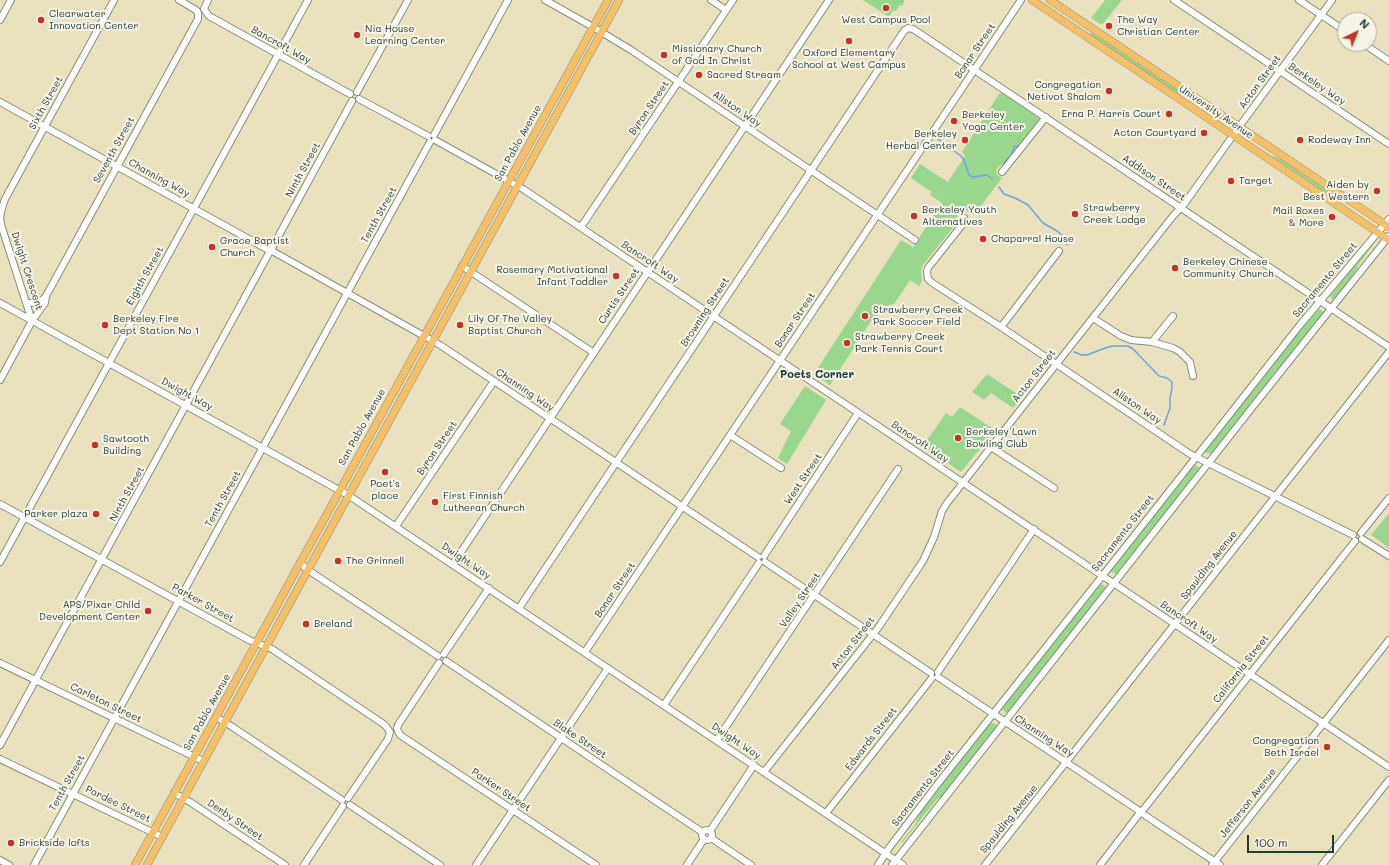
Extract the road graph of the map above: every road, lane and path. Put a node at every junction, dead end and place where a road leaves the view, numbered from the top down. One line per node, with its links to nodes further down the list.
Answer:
1 (11, 0): 22 (street)
2 (114, 0): 40 (street, Sixth Street)
3 (179, 0): 45 (street, Seventh Street)
4 (208, 0): 28 (street, Bancroft Way)
5 (308, 0): 28 (street, Eighth Street)
6 (408, 0): 33 (street)
7 (508, 0): 43 (street, Tenth Street)
8 (545, 0): 24 (street, Allston Way)
9 (608, 0): 24 (main road, San Pablo Avenue)
10 (619, 0): 26 (main road, San Pablo Avenue)
11 (711, 0): 20 (street)
12 (733, 0): 20 (street, Byron Street)
13 (829, 0): 39 (street, Curtis Street)
14 (1021, 0): 30 (street, Bonar Street)
15 (1032, 0): 42 (main road, University Avenue)
16 (1050, 0): 41 (main road, University Avenue)
17 (1174, 0): 31 (street, Berkeley Way)
18 (1299, 0): 21 (street)
19 (1332, 0): 21 (street, Acton Street)
20 (726, 10): 32 (street, Byron Street)
21 (1321, 14): 23 (street); 31 (street, Acton Street)
22 (0, 20)
23 (1337, 25)
24 (593, 27): 26 (street, Allston Way); 48 (main road, San Pablo Avenue)
25 (908, 28): 30 (street, Addison Street); 46 (street, Browning Street)
26 (601, 32): 32 (street, Allston Way); 49 (main road, San Pablo Avenue)
27 (1376, 52): 29 (street)
28 (278, 54): 34 (street, Bancroft Way); 50 (street, Eighth Street)
29 (1389, 61)
30 (974, 69): 38 (street, Addison Street); 52 (street, Bonar Street)
31 (1280, 71): 41 (street, Acton Street); 44 (street, Berkeley Way)
32 (678, 82): 39 (street, Allston Way); 56 (street, Byron Street)
33 (357, 92): 34 (street); 35 (street)
34 (350, 94): 36 (street)
35 (359, 99): 36 (street); 43 (street, Bancroft Way)
36 (352, 101): 61 (street, Ninth Street)
37 (0, 102): 40 (street, Channing Way)
38 (1046, 117): 47 (street); 51 (street, Addison Street)
39 (745, 126): 46 (street, Allston Way); 65 (street, Curtis Street)
40 (44, 127): 45 (street, Channing Way); 53 (street, Sixth Street)
41 (1239, 127): 42 (street, Acton Street); 55 (main road, University Avenue)
42 (1233, 136): 51 (street, Acton Street); 58 (main road, University Avenue)
43 (432, 138): 48 (street, Bancroft Way); 66 (street, Tenth Street)
44 (1389, 144)
45 (117, 166): 50 (street, Channing Way); 67 (street, Seventh Street)
46 (811, 170): 52 (street, Allston Way); 72 (street, Browning Street)
47 (1002, 172)
48 (509, 181): 49 (street, Bancroft Way); 63 (main road, San Pablo Avenue)
49 (517, 186): 56 (street, Bancroft Way); 64 (main road, San Pablo Avenue)
50 (194, 208): 61 (street, Channing Way); 84 (street, Eighth Street)
51 (1181, 208): 68 (street, Addison Street); 74 (street, Acton Street)
52 (877, 214): 60 (street, Allston Way); 83 (street, Bonar Street)
53 (0, 218): 57 (street, Sixth Street)
54 (964, 218): 76 (street, Allston Way)
55 (1387, 223): 58 (street, Sacramento Street)
56 (581, 227): 65 (street, Bancroft Way)
57 (1, 229): 70 (street, Dwight Crescent)
58 (1377, 232): 59 (main road, University Avenue); 68 (street, Sacramento Street)
59 (1388, 238): 71 (street)
60 (915, 240)
61 (270, 251): 66 (street, Channing Way); 89 (street, Ninth Street)
62 (1060, 251): 76 (street)
63 (462, 266): 64 (street); 77 (main road, San Pablo Avenue)
64 (470, 271): 78 (main road, San Pablo Avenue); 82 (street)
65 (647, 272): 72 (street, Bancroft Way); 82 (street, Curtis Street)
66 (347, 293): 77 (street, Channing Way); 93 (street, Tenth Street)
67 (46, 296): 70 (street); 75 (street, Seventh Street)
68 (1321, 302): 71 (street, Addison Street); 95 (street, Sacramento Street)
69 (0, 303): 75 (street, Dwight Way)
70 (28, 303): 75 (street, Dwight Crescent)
71 (1332, 308): 80 (street, Addison Street); 97 (street)
72 (714, 316): 83 (street, Bancroft Way); 96 (street, Browning Street)
73 (1173, 316): 79 (street)
74 (1093, 318): 79 (street); 85 (street, Acton Street)
75 (32, 321): 84 (street, Dwight Way); 87 (street, Seventh Street)
76 (1001, 327): 85 (street, Allston Way)
77 (424, 335): 78 (street, Channing Way); 102 (main road, San Pablo Avenue)
78 (432, 340): 88 (street, Channing Way); 103 (main road, San Pablo Avenue)
79 (1152, 342): 86 (street)
80 (1389, 347)
81 (1389, 352): 104 (street, Spaulding Avenue)
82 (594, 353): 91 (street, Curtis Street)
83 (780, 360): 90 (street, Bancroft Way); 92 (street, Bonar Street)
84 (109, 363): 89 (street, Dwight Way); 108 (street, Eighth Street)
85 (1056, 364): 94 (street, Acton Street); 95 (street, Allston Way)
86 (1194, 376)
87 (0, 380)
88 (494, 381): 91 (street, Channing Way); 109 (street, Byron Street)
89 (186, 405): 93 (street, Dwight Way); 114 (street, Ninth Street)
90 (858, 413): 100 (street, Bancroft Way); 115 (street, West Street)
91 (550, 418): 96 (street, Channing Way); 118 (street, Curtis Street)
92 (730, 435): 98 (street); 107 (street, Bonar Street)
93 (263, 447): 102 (street, Dwight Way); 124 (street, Tenth Street)
94 (991, 447): 100 (street, Acton Street); 101 (street)
95 (1196, 457): 97 (street, Allston Way); 120 (street, Sacramento Street)
96 (616, 463): 107 (street, Channing Way); 125 (street, Browning Street)
97 (1208, 463): 104 (street, Allston Way); 121 (street)
98 (780, 468)
99 (898, 469): 123 (street, Valley Street)
100 (963, 482): 110 (street, Bancroft Way); 127 (street, Acton Street)
101 (1054, 488)
102 (340, 489): 103 (street, Dwight Way); 117 (main road, San Pablo Avenue)
103 (348, 495): 109 (street, Dwight Way); 119 (main road, San Pablo Avenue)
104 (1276, 496): 112 (street, Allston Way); 126 (street, Spaulding Avenue)
105 (1389, 498): 111 (street)
106 (0, 504): 108 (street, Parker Street)
107 (683, 507): 115 (street, Channing Way); 131 (street, Bonar Street)
108 (25, 517): 114 (street, Parker Street); 116 (street, Eighth Street)
109 (396, 526): 118 (street, Dwight Way)
110 (1034, 529): 120 (street, Bancroft Way); 139 (street, Edwards Street)
111 (1361, 536): 112 (street); 113 (street)
112 (1354, 538): 138 (street, California Street)
113 (1389, 556)
114 (102, 559): 124 (street, Parker Street); 140 (street, Ninth Street)
115 (762, 559): 123 (street, Channing Way); 141 (street, West Street)
116 (0, 562)
117 (300, 563): 119 (street); 129 (main road, San Pablo Avenue)
118 (453, 564): 122 (street, Dwight Way)
119 (308, 570): 130 (main road, San Pablo Avenue); 133 (street)
120 (1102, 575): 121 (street, Bancroft Way); 142 (street, Sacramento Street)
121 (1114, 583): 126 (street, Bancroft Way); 146 (street)
122 (489, 588): 125 (street, Dwight Way); 132 (street)
123 (815, 595): 127 (street, Channing Way); 149 (street, Valley Street)
124 (178, 601): 129 (street, Parker Street); 144 (street, Tenth Street)
125 (519, 608): 131 (street, Dwight Way)
126 (1175, 624): 138 (street, Bancroft Way); 154 (street, Spaulding Avenue)
127 (873, 634): 139 (street, Channing Way); 157 (street, Acton Street)
128 (1389, 640): 147 (street, Jefferson Avenue)
129 (256, 643): 130 (street, Parker Street); 143 (main road, San Pablo Avenue)
130 (266, 647): 145 (main road, San Pablo Avenue); 162 (street, Parker Street)
131 (585, 652): 137 (street, Dwight Way)
132 (444, 654): 133 (street); 134 (street)
133 (438, 656): 136 (street)
134 (446, 662): 136 (street); 148 (street, Blake Street)
135 (0, 663): 140 (street, Carleton Street)
136 (439, 663): 163 (street, Parker Street)
137 (608, 668): 141 (street, Dwight Way); 148 (street)
138 (1250, 674): 147 (street, Bancroft Way); 164 (street, California Street)
139 (935, 675): 142 (street, Channing Way); 165 (street, Edwards Street)
140 (35, 680): 144 (street, Carleton Street); 150 (street, Ninth Street)
141 (664, 705): 149 (street, Dwight Way)
142 (993, 714): 146 (street, Channing Way); 172 (street, Sacramento Street)
143 (216, 717): 145 (street); 151 (main road, San Pablo Avenue)
144 (114, 718): 151 (street, Carleton Street); 159 (street, Tenth Street)
145 (224, 722): 153 (main road, San Pablo Avenue); 162 (street)
146 (1004, 722): 154 (street, Channing Way); 174 (street)
147 (1324, 723): 156 (street, Bancroft Way); 176 (street, Jefferson Avenue)
148 (561, 739): 163 (street); 168 (street, Blake Street)
149 (717, 740): 155 (street, Dwight Way)
150 (0, 745)
151 (195, 756): 153 (street, Carleton Street); 160 (main road, San Pablo Avenue)
152 (0, 759): 159 (street, Pardee Street)
153 (203, 761): 161 (main road, San Pablo Avenue)
154 (1066, 762): 164 (street, Channing Way); 189 (street, Spaulding Avenue)
155 (754, 765): 157 (street, Dwight Way); 166 (street)
156 (1389, 767)
157 (764, 772): 165 (street, Dwight Way)
158 (1389, 780): 191 (street)
159 (73, 793): 167 (street, Pardee Street); 178 (street, Tenth Street)
160 (174, 793): 161 (street, Derby Street); 167 (main road, San Pablo Avenue)
161 (183, 798): 169 (main road, San Pablo Avenue); 180 (street, Derby Street)
162 (346, 802): 181 (street); 182 (street)
163 (513, 810): 183 (street); 184 (street, Parker Street)
164 (1141, 812): 176 (street, Channing Way); 190 (street, California Street)
165 (826, 813): 172 (street, Dwight Way)
166 (710, 831): 168 (street); 170 (street)
167 (153, 832): 169 (street, Pardee Street); 175 (main road, San Pablo Avenue)
168 (702, 832): 171 (street)
169 (162, 837): 179 (main road, San Pablo Avenue)
170 (711, 838): 171 (street); 186 (street)
171 (704, 839): 185 (street)
172 (886, 853): 174 (street, Dwight Way); 187 (street, Sacramento Street)
173 (0, 860): 177 (street)
174 (894, 862): 188 (street, Dwight Way)
175 (137, 864)
176 (1215, 864)
177 (9, 865)
178 (34, 865)
179 (147, 865)
180 (285, 865)
181 (304, 865)
182 (440, 865)
183 (476, 865)
184 (596, 865)
185 (687, 865)
186 (751, 865)
187 (878, 865)
188 (903, 865)
189 (985, 865)
190 (1100, 865)
191 (1322, 865)

